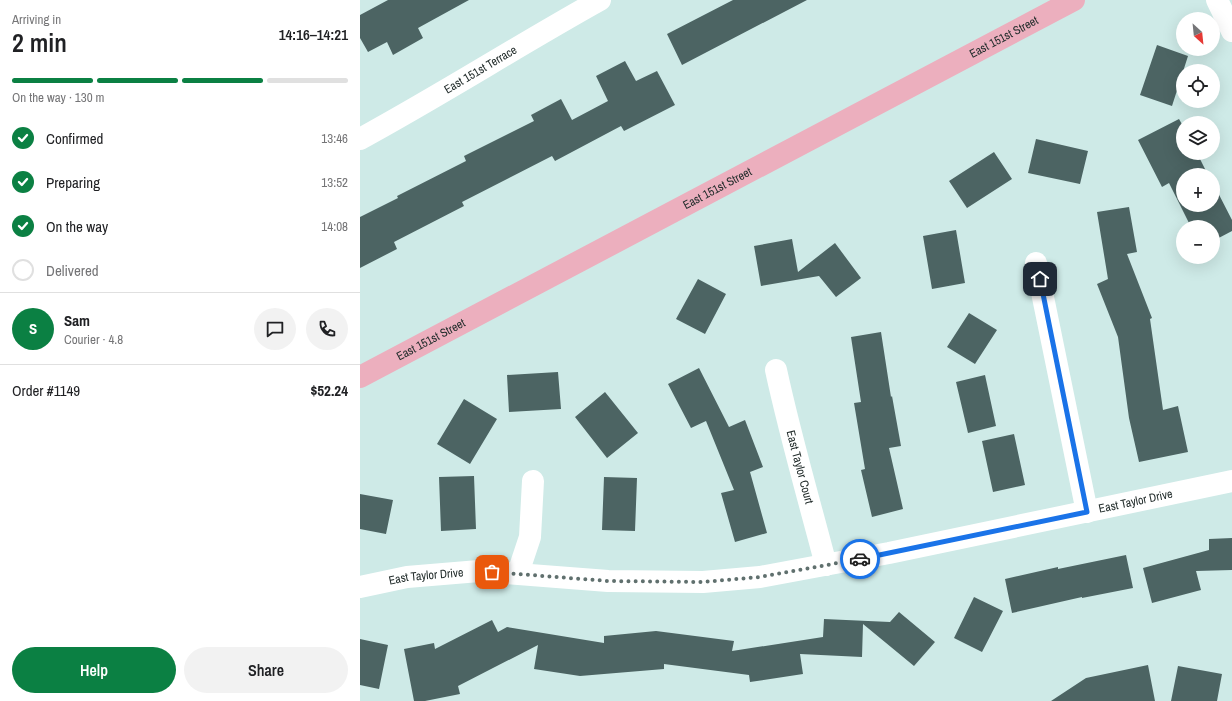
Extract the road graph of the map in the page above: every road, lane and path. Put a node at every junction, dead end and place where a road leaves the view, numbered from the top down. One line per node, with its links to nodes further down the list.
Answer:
1 (600, 0): 5 (street, East 151st Terrace)
2 (1074, 0): 8 (main road, East 151st Street)
3 (1217, 0): 4 (street)
4 (1232, 31)
5 (360, 139)
6 (1036, 263): 11 (street)
7 (776, 370): 12 (street, East Taylor Court)
8 (360, 377)
9 (533, 481): 13 (street)
10 (1232, 481): 11 (street, East Taylor Drive)
11 (1087, 512): 12 (street, East Taylor Drive)
12 (826, 565): 13 (street, East Taylor Drive)
13 (518, 573): 14 (street, East Taylor Drive)
14 (360, 587)

